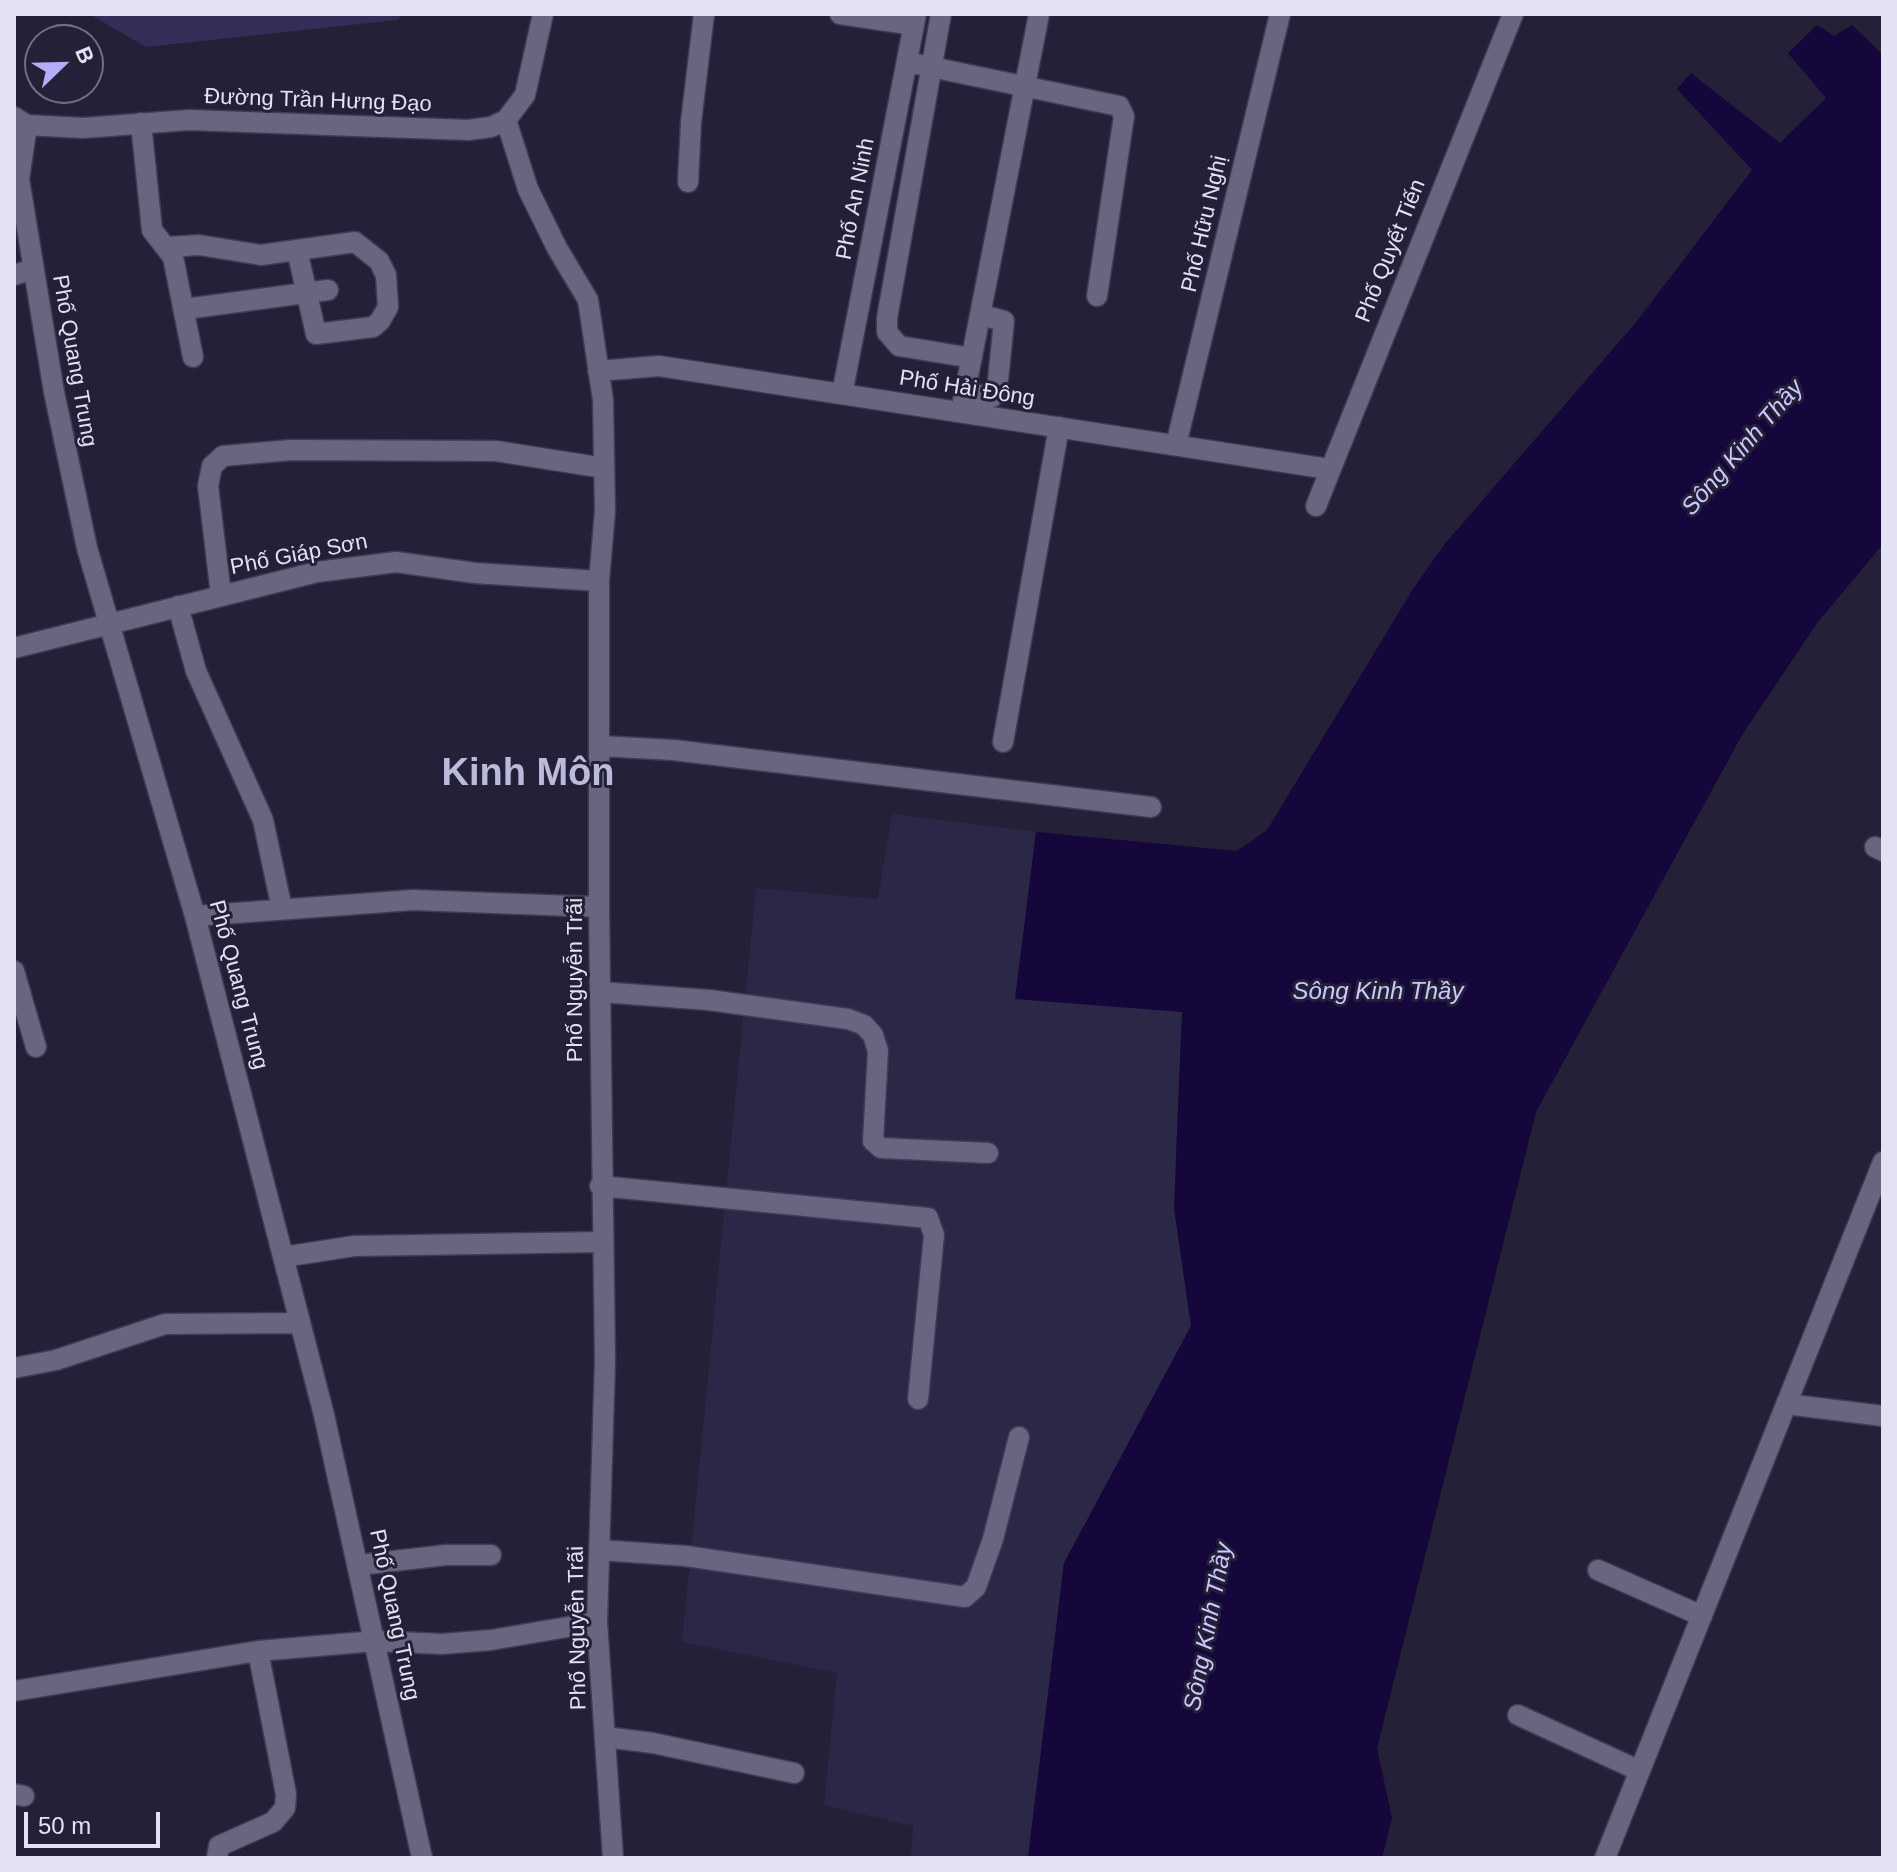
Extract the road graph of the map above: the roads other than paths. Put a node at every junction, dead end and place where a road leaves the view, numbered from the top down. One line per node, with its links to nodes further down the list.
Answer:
1 (543, 14): 12 (street)
2 (704, 14): 15 (street)
3 (840, 14): 8 (street)
4 (941, 14): 10 (street)
5 (1039, 14): 11 (street)
6 (1280, 14): 30 (street, Phố Hữu Nghị)
7 (1513, 14): 32 (street, Phố Quyết Tiến)
8 (915, 19): 9 (street, Phố An Ninh)
9 (907, 62): 10 (street); 27 (street, Phố An Ninh)
10 (931, 67): 11 (street); 25 (street)
11 (1026, 86): 21 (street); 23 (street)
12 (506, 120): 14 (street, Đường Trần Hưng Đạo); 26 (street, Phố Nguyễn Trãi)
13 (20, 121): 14 (street, Đường Trần Hưng Đạo); 18 (street, Phố Quang Trung)
14 (141, 123): 16 (street)
15 (688, 182)
16 (169, 247): 17 (street); 22 (street)
17 (297, 250): 20 (street); 20 (street)
18 (24, 272): 37 (street, Phố Quang Trung)
19 (328, 290): 20 (street)
20 (304, 293): 22 (street)
21 (1097, 296)
22 (185, 309): 24 (street)
23 (981, 315): 25 (street); 28 (street)
24 (193, 357)
25 (972, 358): 28 (street)
26 (598, 371): 27 (street, Phố Hải Đông); 31 (street, Phố Nguyễn Trãi)
27 (842, 394): 28 (street, Phố Hải Đông)
28 (963, 403): 29 (street, Phố Hải Đông)
29 (1059, 427): 30 (street, Phố Hải Đông); 39 (street)
30 (1176, 445): 32 (street, Phố Hải Đông)
31 (604, 468): 34 (street, Phố Nguyễn Trãi); 35 (street)
32 (1329, 469): 33 (street, Phố Quyết Tiến)
33 (1316, 506)
34 (599, 581): 35 (street, Phố Giáp Sơn); 40 (street, Phố Nguyễn Trãi)
35 (221, 595): 36 (street, Phố Giáp Sơn)
36 (178, 606): 37 (street, Phố Giáp Sơn); 43 (street)
37 (108, 627): 38 (street, Phố Giáp Sơn); 44 (street, Phố Quang Trung)
38 (14, 648)
39 (1003, 742)
40 (600, 746): 41 (street); 42 (street, Phố Nguyễn Trãi)
41 (1151, 807)
42 (599, 907): 43 (street); 46 (street, Phố Nguyễn Trãi)
43 (282, 909): 44 (street)
44 (195, 916): 52 (street, Phố Quang Trung)
45 (14, 971): 47 (street)
46 (600, 992): 48 (street); 50 (street, Phố Nguyễn Trãi)
47 (36, 1047)
48 (988, 1153)
49 (1883, 1162): 56 (street)
50 (600, 1186): 51 (street, Phố Nguyễn Trãi); 55 (street)
51 (602, 1242): 52 (street); 59 (street, Phố Nguyễn Trãi)
52 (283, 1257): 53 (street, Phố Quang Trung)
53 (300, 1323): 54 (street); 61 (street, Phố Quang Trung)
54 (14, 1368)
55 (918, 1399)
56 (1786, 1404): 57 (street); 63 (street)
57 (1883, 1416)
58 (1019, 1437): 59 (street)
59 (599, 1550): 64 (street, Phố Nguyễn Trãi)
60 (491, 1555): 61 (street)
61 (359, 1565): 65 (street, Phố Quang Trung)
62 (1598, 1570): 63 (street)
63 (1702, 1616): 70 (street)
64 (597, 1622): 65 (street); 69 (street, Phố Nguyễn Trãi)
65 (376, 1641): 66 (street); 73 (street, Phố Quang Trung)
66 (258, 1651): 67 (street); 72 (street)
67 (14, 1691)
68 (1518, 1715): 70 (street)
69 (605, 1737): 71 (street); 74 (street, Phố Nguyễn Trãi)
70 (1640, 1771): 75 (street)
71 (794, 1773)
72 (217, 1858)
73 (422, 1858)
74 (613, 1858)
75 (1605, 1858)

